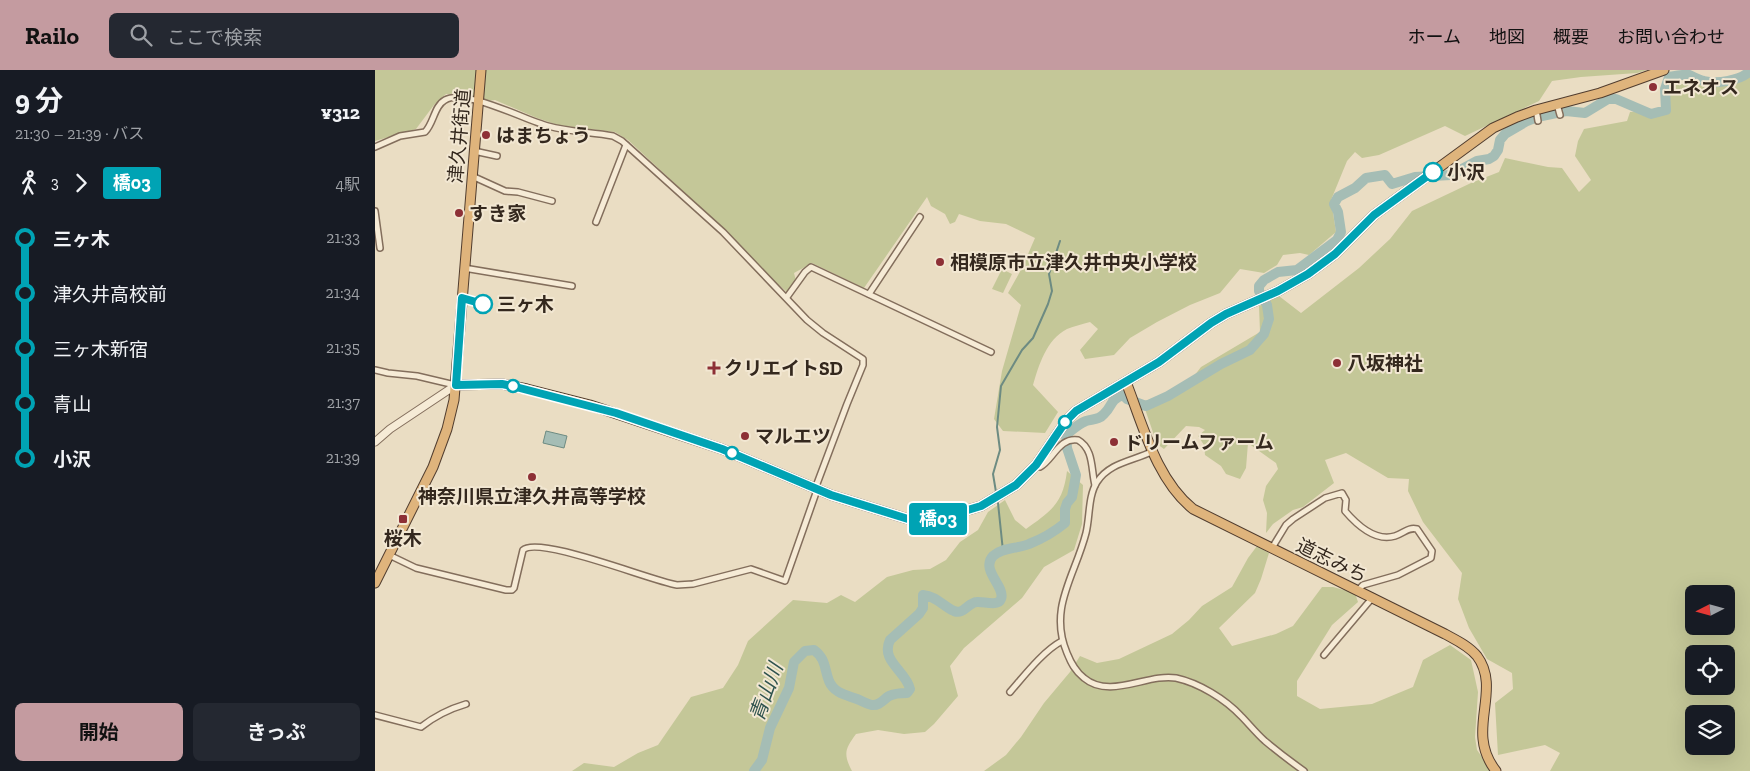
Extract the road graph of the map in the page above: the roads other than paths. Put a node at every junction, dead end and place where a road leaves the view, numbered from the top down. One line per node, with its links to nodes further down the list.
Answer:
1 (481, 70): 3 (highway, 津久井街道)
2 (1663, 70): 4 (highway)
3 (478, 101): 6 (street); 7 (street); 8 (highway, 津久井街道)
4 (1557, 106): 5 (street); 22 (highway)
5 (1560, 115)
6 (626, 145): 14 (street); 19 (street)
7 (375, 147)
8 (474, 151): 9 (street); 10 (highway, 津久井街道)
9 (497, 156)
10 (472, 176): 11 (street); 16 (highway, 津久井街道)
11 (552, 201)
12 (375, 211): 15 (street)
13 (920, 217): 18 (street)
14 (596, 222)
15 (380, 248)
16 (464, 268): 17 (street); 23 (highway, 津久井街道)
17 (572, 286)
18 (869, 294): 19 (street); 20 (street)
19 (787, 297): 28 (street)
20 (991, 352)
21 (375, 370): 23 (street)
22 (1125, 382): 25 (highway, 道志みち); 26 (highway)
23 (456, 385): 24 (street); 28 (highway); 30 (highway, 津久井街道)
24 (375, 442)
25 (1153, 451): 27 (street); 29 (highway, 道志みち)
26 (1036, 465): 27 (street); 28 (highway)
27 (1095, 486): 34 (street)
28 (816, 489): 30 (street)
29 (1272, 548): 32 (highway, 道志みち); 32 (street)
30 (389, 555): 31 (highway, 津久井街道)
31 (375, 583)
32 (1358, 590): 33 (highway, 道志みち)
33 (1373, 597): 35 (street); 40 (highway, 道志みち)
34 (1062, 641): 36 (street); 39 (street)
35 (1324, 655)
36 (1009, 692)
37 (465, 704): 38 (street)
38 (375, 715)
39 (1303, 771)
40 (1496, 771)

